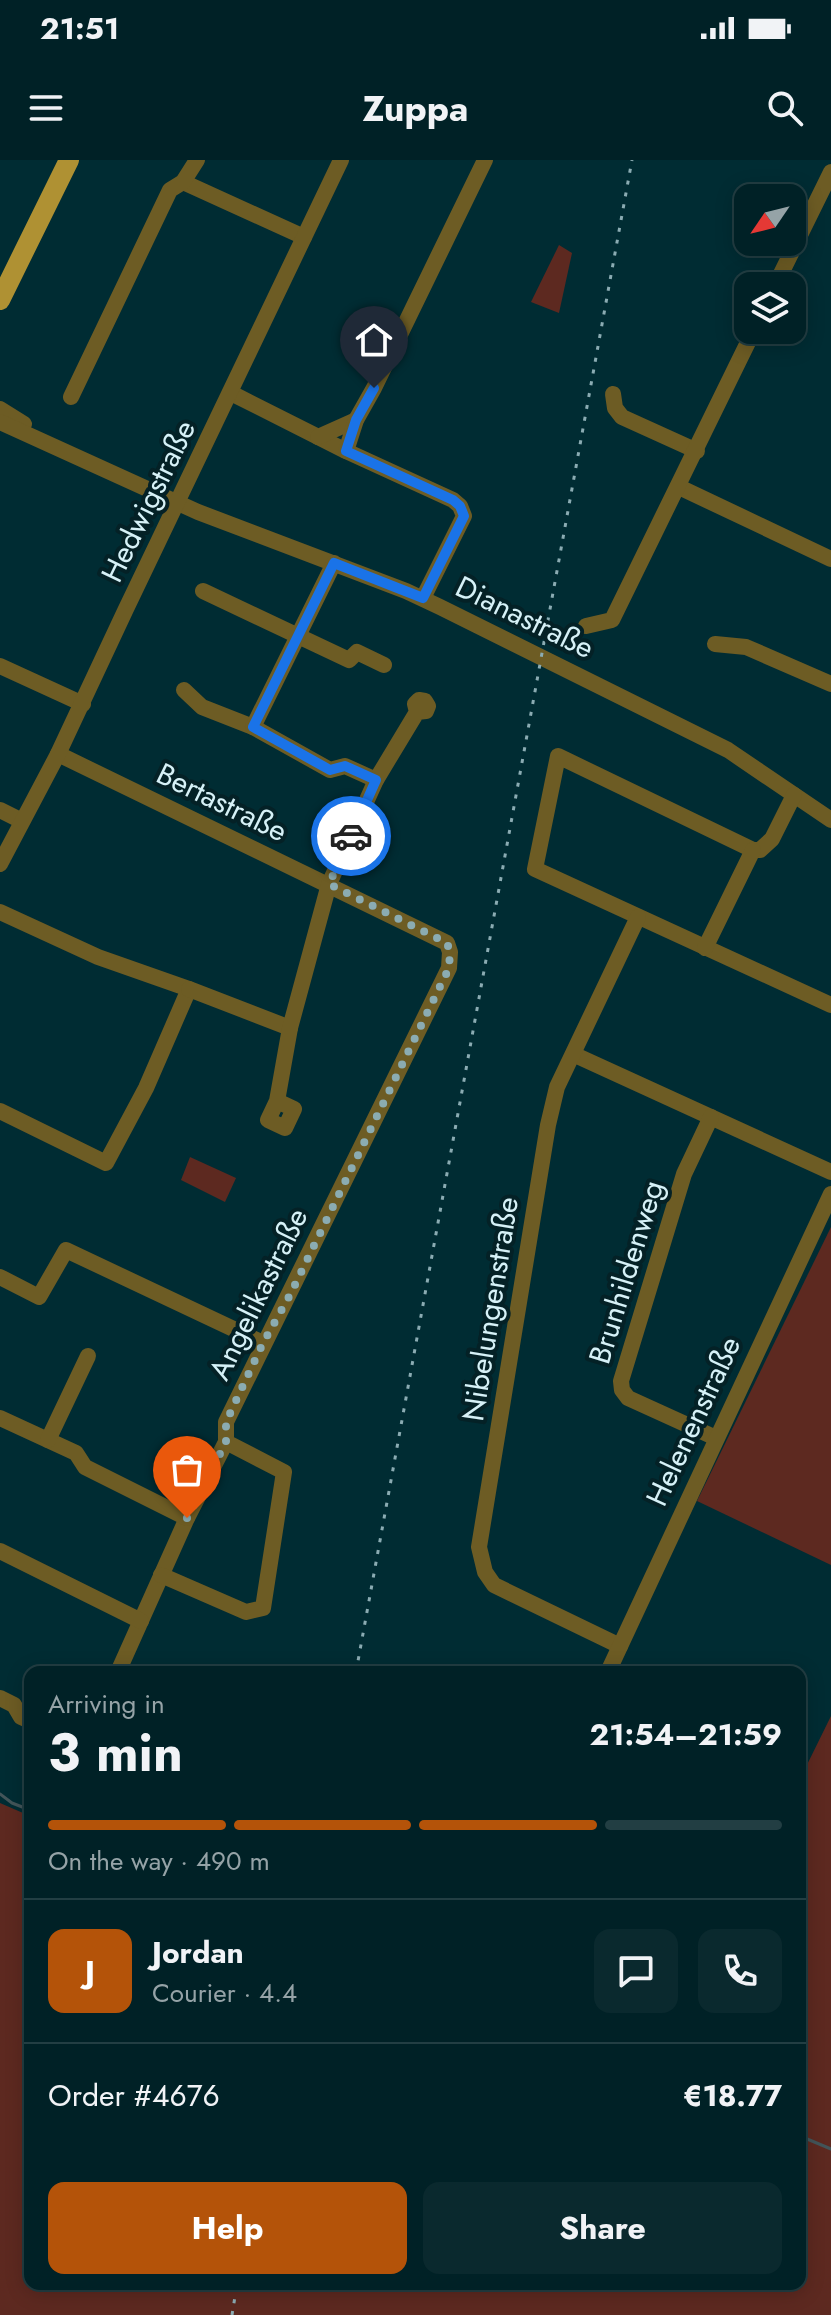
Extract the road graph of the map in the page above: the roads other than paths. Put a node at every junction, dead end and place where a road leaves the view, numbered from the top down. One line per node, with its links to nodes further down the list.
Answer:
1 (69, 160): 11 (main road)
2 (197, 160): 6 (street)
3 (341, 160): 9 (street, Hedwigstraße)
4 (485, 160): 17 (street)
5 (831, 172): 7 (street)
6 (183, 182): 9 (street); 15 (street)
7 (815, 206): 8 (street); 10 (street)
8 (831, 214)
9 (304, 237): 13 (street, Hedwigstraße)
10 (782, 272)
11 (0, 300)
12 (747, 344): 22 (street)
13 (231, 393): 19 (street); 24 (street, Hedwigstraße)
14 (613, 394): 22 (street)
15 (71, 397)
16 (0, 409): 20 (street, Dianastraße)
17 (356, 420): 19 (street); 21 (street)
18 (0, 422): 20 (street, Dianastraße)
19 (318, 437): 21 (street)
20 (44, 440): 24 (street, Dianastraße)
21 (346, 451): 28 (street)
22 (697, 451): 23 (street)
23 (679, 487): 25 (street); 29 (street)
24 (178, 504): 26 (street, Dianastraße); 36 (street, Hedwigstraße)
25 (831, 559)
26 (334, 563): 28 (street, Dianastraße); 30 (street)
27 (203, 591): 30 (street)
28 (423, 598): 41 (street, Dianastraße)
29 (586, 626)
30 (299, 636): 32 (street); 38 (street)
31 (715, 644): 34 (street)
32 (384, 665)
33 (0, 666): 36 (street)
34 (830, 681)
35 (184, 690): 38 (street)
36 (83, 704): 39 (street, Hedwigstraße)
37 (417, 712): 40 (street)
38 (253, 727): 40 (street)
39 (58, 754): 44 (street, Hedwigstraße); 47 (street, Bertastraße)
40 (376, 780): 47 (street)
41 (794, 795): 43 (street, Dianastraße); 45 (street)
42 (0, 810): 44 (street)
43 (831, 820)
44 (22, 821): 46 (street, Hedwigstraße)
45 (753, 850): 49 (street); 51 (street)
46 (0, 864)
47 (329, 884): 50 (street, Bertastraße); 54 (street)
48 (0, 912): 52 (street)
49 (638, 917): 51 (street); 55 (street, Nibelungenstraße)
50 (447, 943): 62 (street, Angelikastraße)
51 (705, 948): 53 (street)
52 (189, 989): 54 (street); 57 (street)
53 (831, 1005)
54 (290, 1028): 56 (street)
55 (575, 1055): 58 (street); 72 (street, Nibelungenstraße)
56 (277, 1101)
57 (0, 1111)
58 (711, 1117): 59 (street); 65 (street, Brunhildenweg)
59 (831, 1172)
60 (831, 1194): 65 (street, Helenenstraße)
61 (0, 1277): 62 (street)
62 (263, 1343): 67 (street, Angelikastraße)
63 (88, 1356): 66 (street)
64 (0, 1418): 66 (street)
65 (716, 1438): 72 (street, Helenenstraße)
66 (48, 1440): 68 (street)
67 (226, 1442): 68 (street, Angelikastraße); 70 (street)
68 (187, 1518): 70 (street, Angelikastraße)
69 (0, 1552): 71 (street)
70 (161, 1575): 71 (street, Angelikastraße)
71 (141, 1621): 73 (street, Angelikastraße)
72 (620, 1646): 74 (street, Helenenstraße)
73 (121, 1666)
74 (611, 1666)
75 (0, 1698): 76 (street)
76 (24, 1718)

